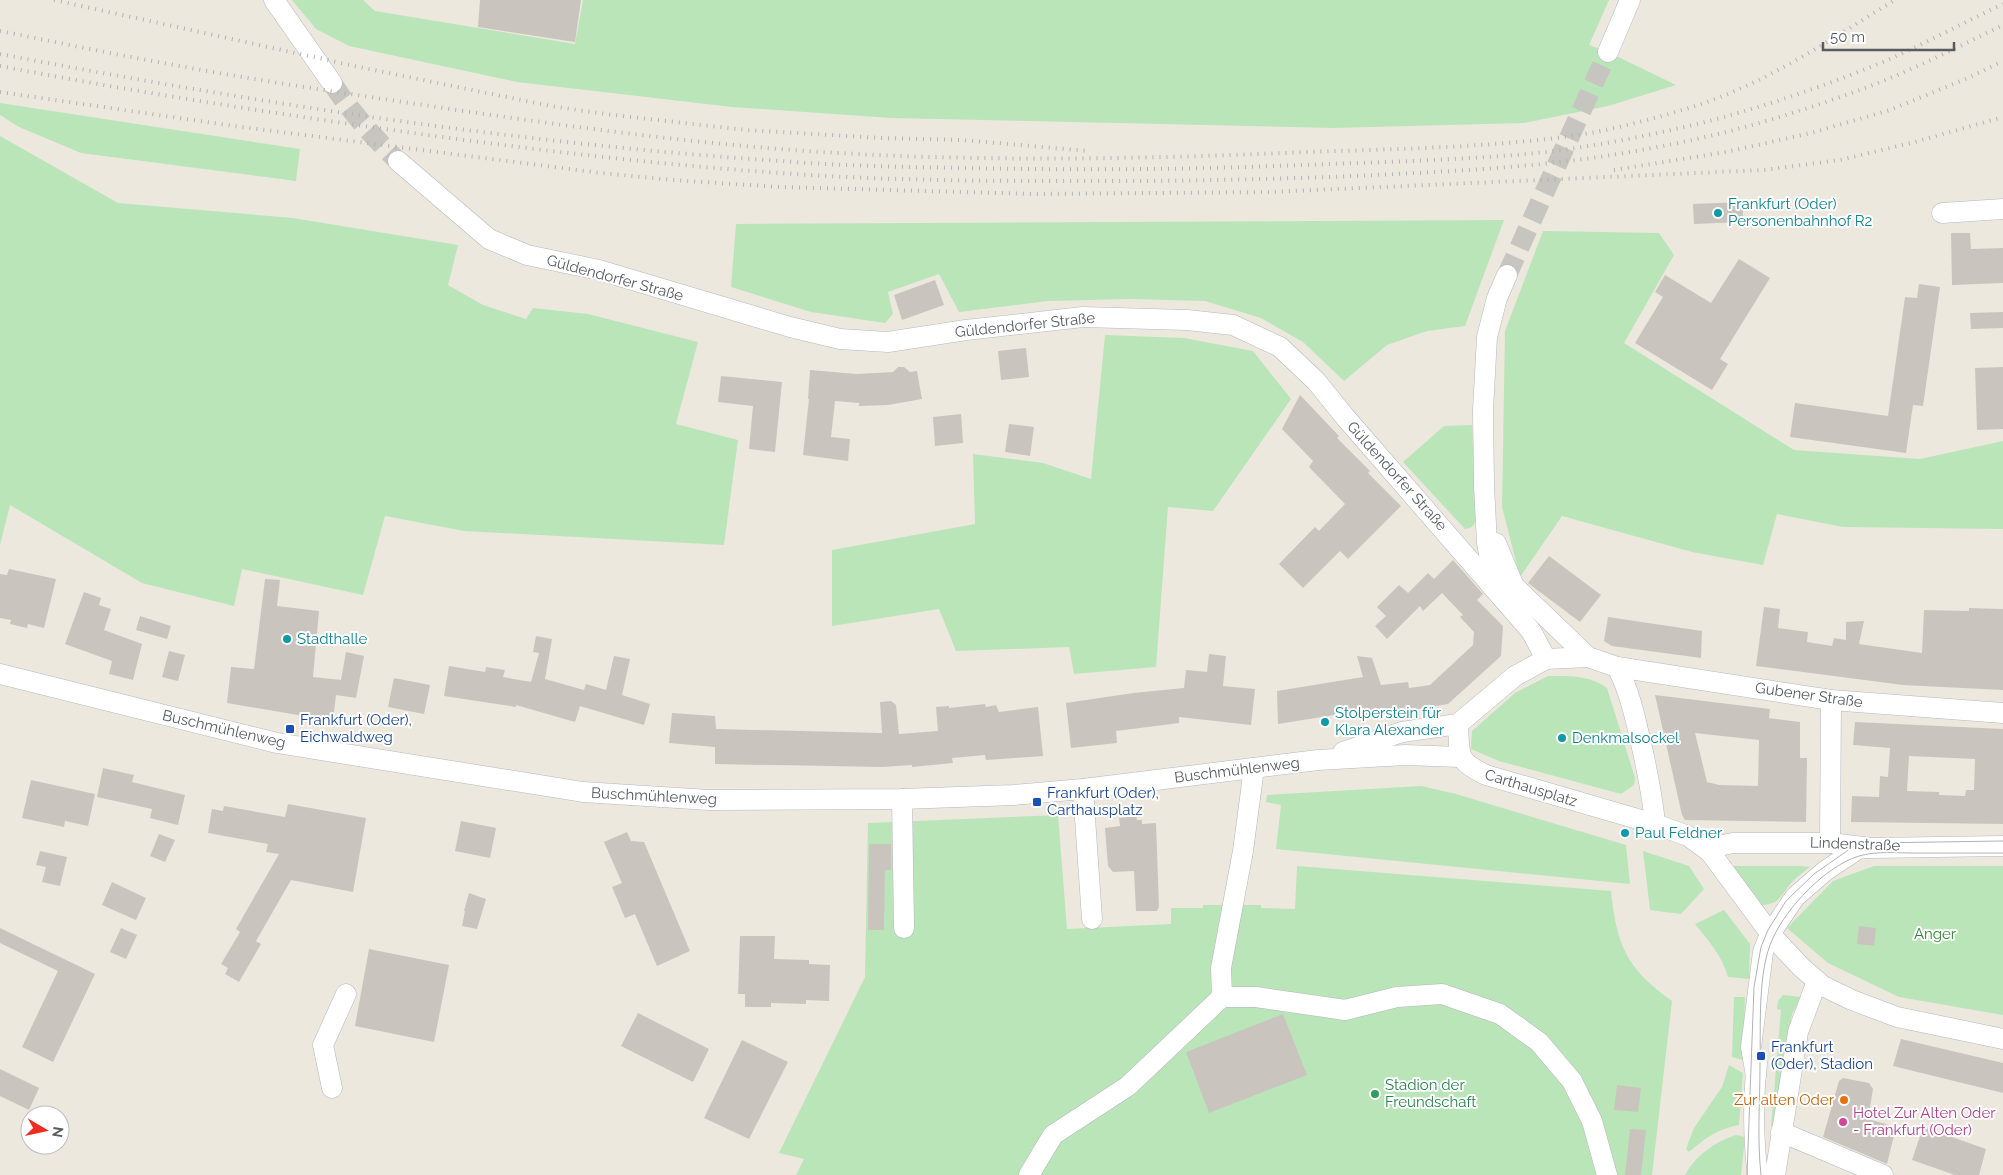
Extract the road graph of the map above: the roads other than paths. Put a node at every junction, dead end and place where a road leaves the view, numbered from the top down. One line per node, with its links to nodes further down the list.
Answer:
1 (274, 0): 4 (street)
2 (1630, 0): 3 (street)
3 (1608, 52)
4 (332, 82)
5 (398, 161): 10 (street, Güldendorfer Straße)
6 (2003, 209): 7 (street)
7 (1942, 213)
8 (1508, 276): 9 (street)
9 (1485, 508): 10 (street); 11 (street)
10 (1496, 588): 12 (street, Güldendorfer Straße)
11 (1588, 657): 12 (street); 13 (street)
12 (1546, 659): 17 (street)
13 (1617, 667): 15 (street, Gubener Straße); 23 (street)
14 (0, 674): 22 (street, Buschmühlenweg)
15 (1831, 700): 16 (street, Gubener Straße); 24 (street)
16 (2003, 713)
17 (1458, 724): 18 (street); 19 (street, Buschmühlenweg)
18 (1460, 757): 19 (street, Buschmühlenweg); 23 (street, Carthausplatz)
19 (1318, 760): 20 (street, Buschmühlenweg)
20 (1254, 768): 21 (street, Buschmühlenweg); 33 (street)
21 (1083, 789): 22 (street, Buschmühlenweg); 28 (street)
22 (902, 799): 29 (street)
23 (1655, 824): 27 (street, Carthausplatz)
24 (1830, 843): 26 (street, Lindenstraße); 27 (street, Lindenstraße)
25 (2003, 846): 26 (street, Lindenstraße)
26 (1871, 848): 30 (street)
27 (1710, 852): 30 (street, Carthausplatz)
28 (1092, 919)
29 (904, 928)
30 (1770, 934): 31 (street, Carthausplatz); 39 (street)
31 (1817, 980): 34 (street, Carthausplatz); 36 (street)
32 (346, 994): 35 (street)
33 (1222, 996): 37 (street); 38 (street)
34 (2003, 1039)
35 (332, 1088)
36 (1781, 1132): 40 (street); 41 (street)
37 (1030, 1175)
38 (1607, 1175)
39 (1758, 1175)
40 (1775, 1175)
41 (1883, 1175)

